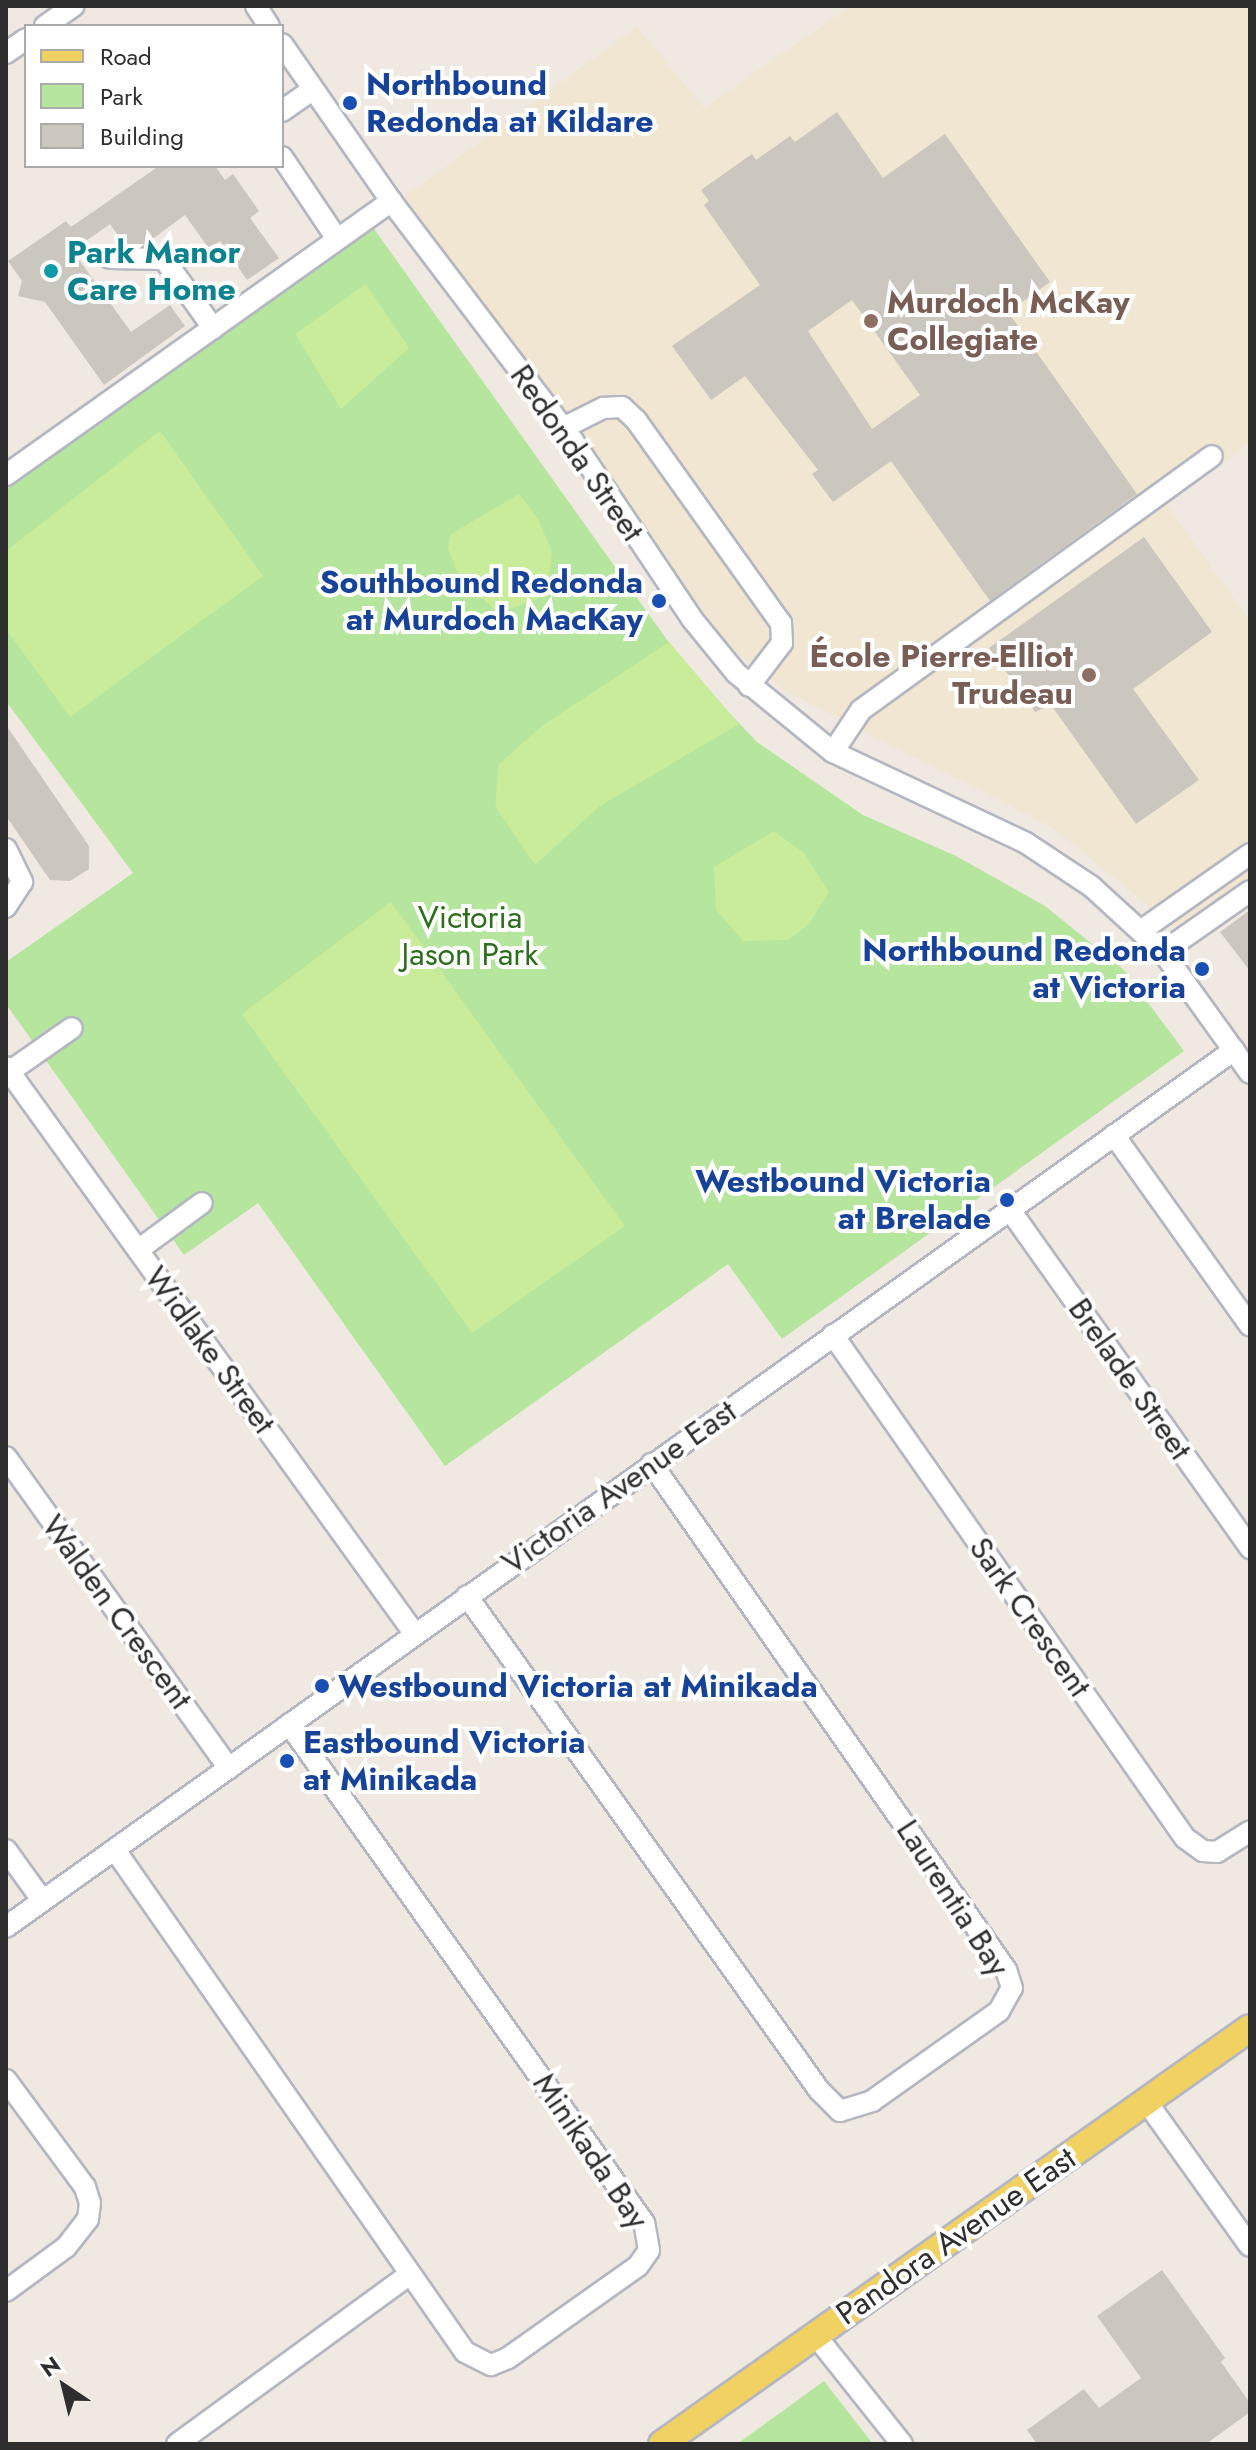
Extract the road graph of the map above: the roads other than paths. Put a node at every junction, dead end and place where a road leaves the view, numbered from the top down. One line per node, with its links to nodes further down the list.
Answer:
1 (74, 6): 3 (street)
2 (256, 6): 4 (street)
3 (48, 24)
4 (268, 24)
5 (24, 40): 7 (street)
6 (284, 47): 8 (street, Redonda Street)
7 (6, 53)
8 (313, 89): 9 (street); 11 (street, Redonda Street)
9 (284, 110)
10 (284, 160): 12 (street)
11 (391, 201): 12 (street); 15 (street, Redonda Street)
12 (337, 239): 14 (street)
13 (110, 258): 14 (street)
14 (213, 328): 17 (street)
15 (563, 428): 18 (street, Redonda Street); 18 (street)
16 (1212, 456): 19 (street)
17 (6, 475)
18 (749, 686): 19 (street, Redonda Street)
19 (833, 752): 24 (street, Redonda Street)
20 (6, 849): 23 (street)
21 (1250, 854): 24 (street)
22 (1250, 891): 25 (street)
23 (6, 907)
24 (1142, 930): 25 (street, Redonda Street)
25 (1163, 952): 27 (street, Redonda Street)
26 (72, 1028): 28 (street)
27 (1234, 1050): 29 (street, Redonda Street); 30 (street, Victoria Avenue East)
28 (7, 1071): 33 (street, Widlake Street)
29 (1250, 1073)
30 (1114, 1135): 32 (street, Victoria Avenue East); 34 (street)
31 (202, 1203): 33 (street)
32 (1010, 1210): 35 (street, Victoria Avenue East); 38 (street, Brelade Street)
33 (138, 1250): 40 (street, Widlake Street)
34 (1250, 1326)
35 (833, 1335): 37 (street, Victoria Avenue East); 43 (street, Sark Crescent)
36 (6, 1457): 42 (street, Walden Crescent)
37 (652, 1464): 39 (street, Victoria Avenue East); 39 (street, Laurentia Bay)
38 (1250, 1548)
39 (467, 1596): 40 (street, Victoria Avenue East)
40 (414, 1633): 41 (street, Victoria Avenue East)
41 (289, 1724): 42 (street, Victoria Avenue East); 52 (street, Minikada Bay)
42 (229, 1768): 45 (street, Victoria Avenue East)
43 (1250, 1831)
44 (6, 1850): 46 (street)
45 (115, 1850): 46 (street, Victoria Avenue East); 52 (street, Minikada Bay)
46 (42, 1900): 47 (street, Victoria Avenue East)
47 (6, 1927)
48 (1250, 2028): 50 (main road, Pandora Avenue East)
49 (6, 2080): 53 (street)
50 (1146, 2101): 51 (street); 54 (main road, Pandora Avenue East)
51 (1250, 2246)
52 (409, 2275): 55 (street)
53 (6, 2291)
54 (816, 2336): 56 (main road, Pandora Avenue East); 57 (street)
55 (177, 2444)
56 (662, 2444)
57 (902, 2444)

